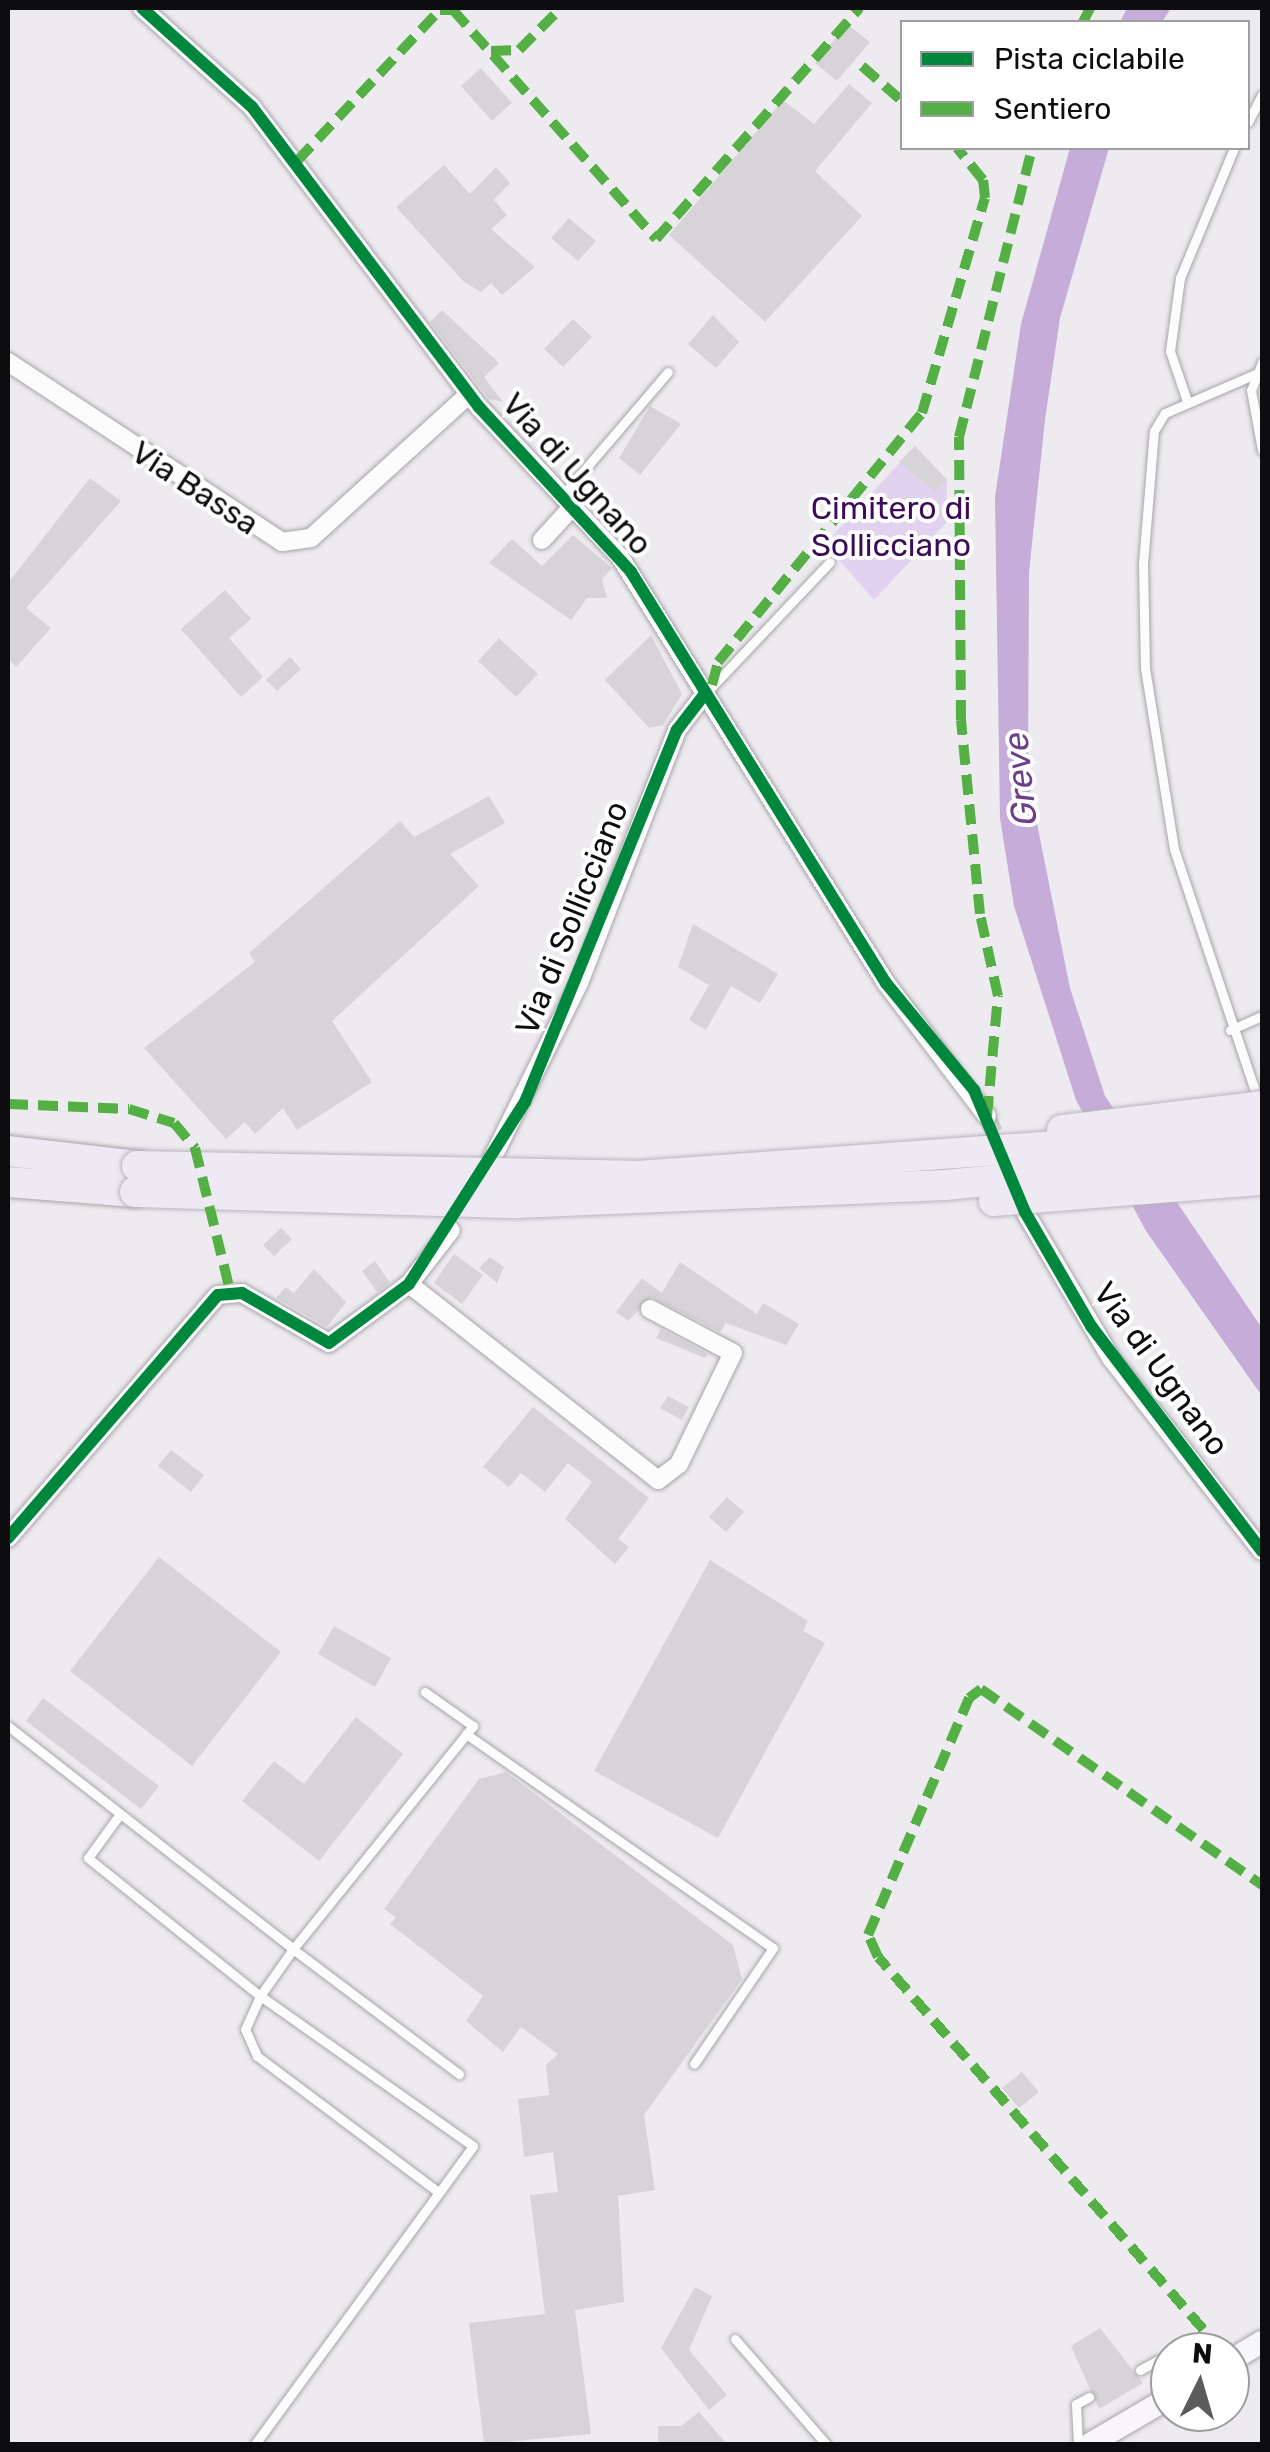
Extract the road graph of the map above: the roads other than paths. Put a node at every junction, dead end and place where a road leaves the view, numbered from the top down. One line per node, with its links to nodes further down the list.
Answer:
1 (142, 8): 9 (street, Via di Ugnano)
2 (1262, 95): 3 (lane)
3 (1250, 118)
4 (1233, 150): 10 (lane)
5 (8, 362): 9 (street, Via Bassa)
6 (1262, 362): 8 (lane)
7 (668, 372): 12 (lane)
8 (1257, 372): 10 (lane); 11 (lane)
9 (469, 394): 12 (street, Via di Ugnano)
10 (1187, 402): 17 (lane)
11 (1262, 450)
12 (568, 501): 13 (street, Via di Ugnano); 15 (street, Via di Ugnano)
13 (542, 540)
14 (830, 562): 15 (lane)
15 (704, 695): 19 (street, Via di Ugnano); 23 (street, Via di Sollicciano)
16 (1262, 1016): 17 (lane)
17 (1230, 1030): 18 (lane)
18 (1258, 1097): 27 (highway, bridge)
19 (988, 1116)
20 (1262, 1130): 27 (highway, bridge)
21 (8, 1150): 24 (highway)
22 (1262, 1155): 27 (highway, bridge)
23 (490, 1163)
24 (136, 1179): 26 (highway); 27 (highway, bridge)
25 (1262, 1180): 27 (highway, bridge)
26 (8, 1182)
27 (517, 1191)
28 (1025, 1212): 33 (street, Via di Ugnano)
29 (450, 1230): 30 (street)
30 (409, 1284): 31 (street); 32 (street)
31 (650, 1309)
32 (8, 1538)
33 (1262, 1551)
34 (425, 1692): 36 (lane)
35 (8, 1726): 37 (lane)
36 (466, 1734): 38 (lane); 40 (lane)
37 (120, 1814): 38 (lane); 39 (lane)
38 (294, 1949): 39 (lane); 41 (lane)
39 (260, 1996): 42 (lane); 42 (lane)
40 (694, 2064)
41 (459, 2074)
42 (438, 2192): 48 (lane)
43 (735, 2339): 49 (lane)
44 (1150, 2364): 45 (lane)
45 (1140, 2370)
46 (1089, 2397): 50 (lane)
47 (1150, 2410): 51 (main road)
48 (255, 2444)
49 (826, 2444)
50 (1078, 2444)
51 (1090, 2444)

